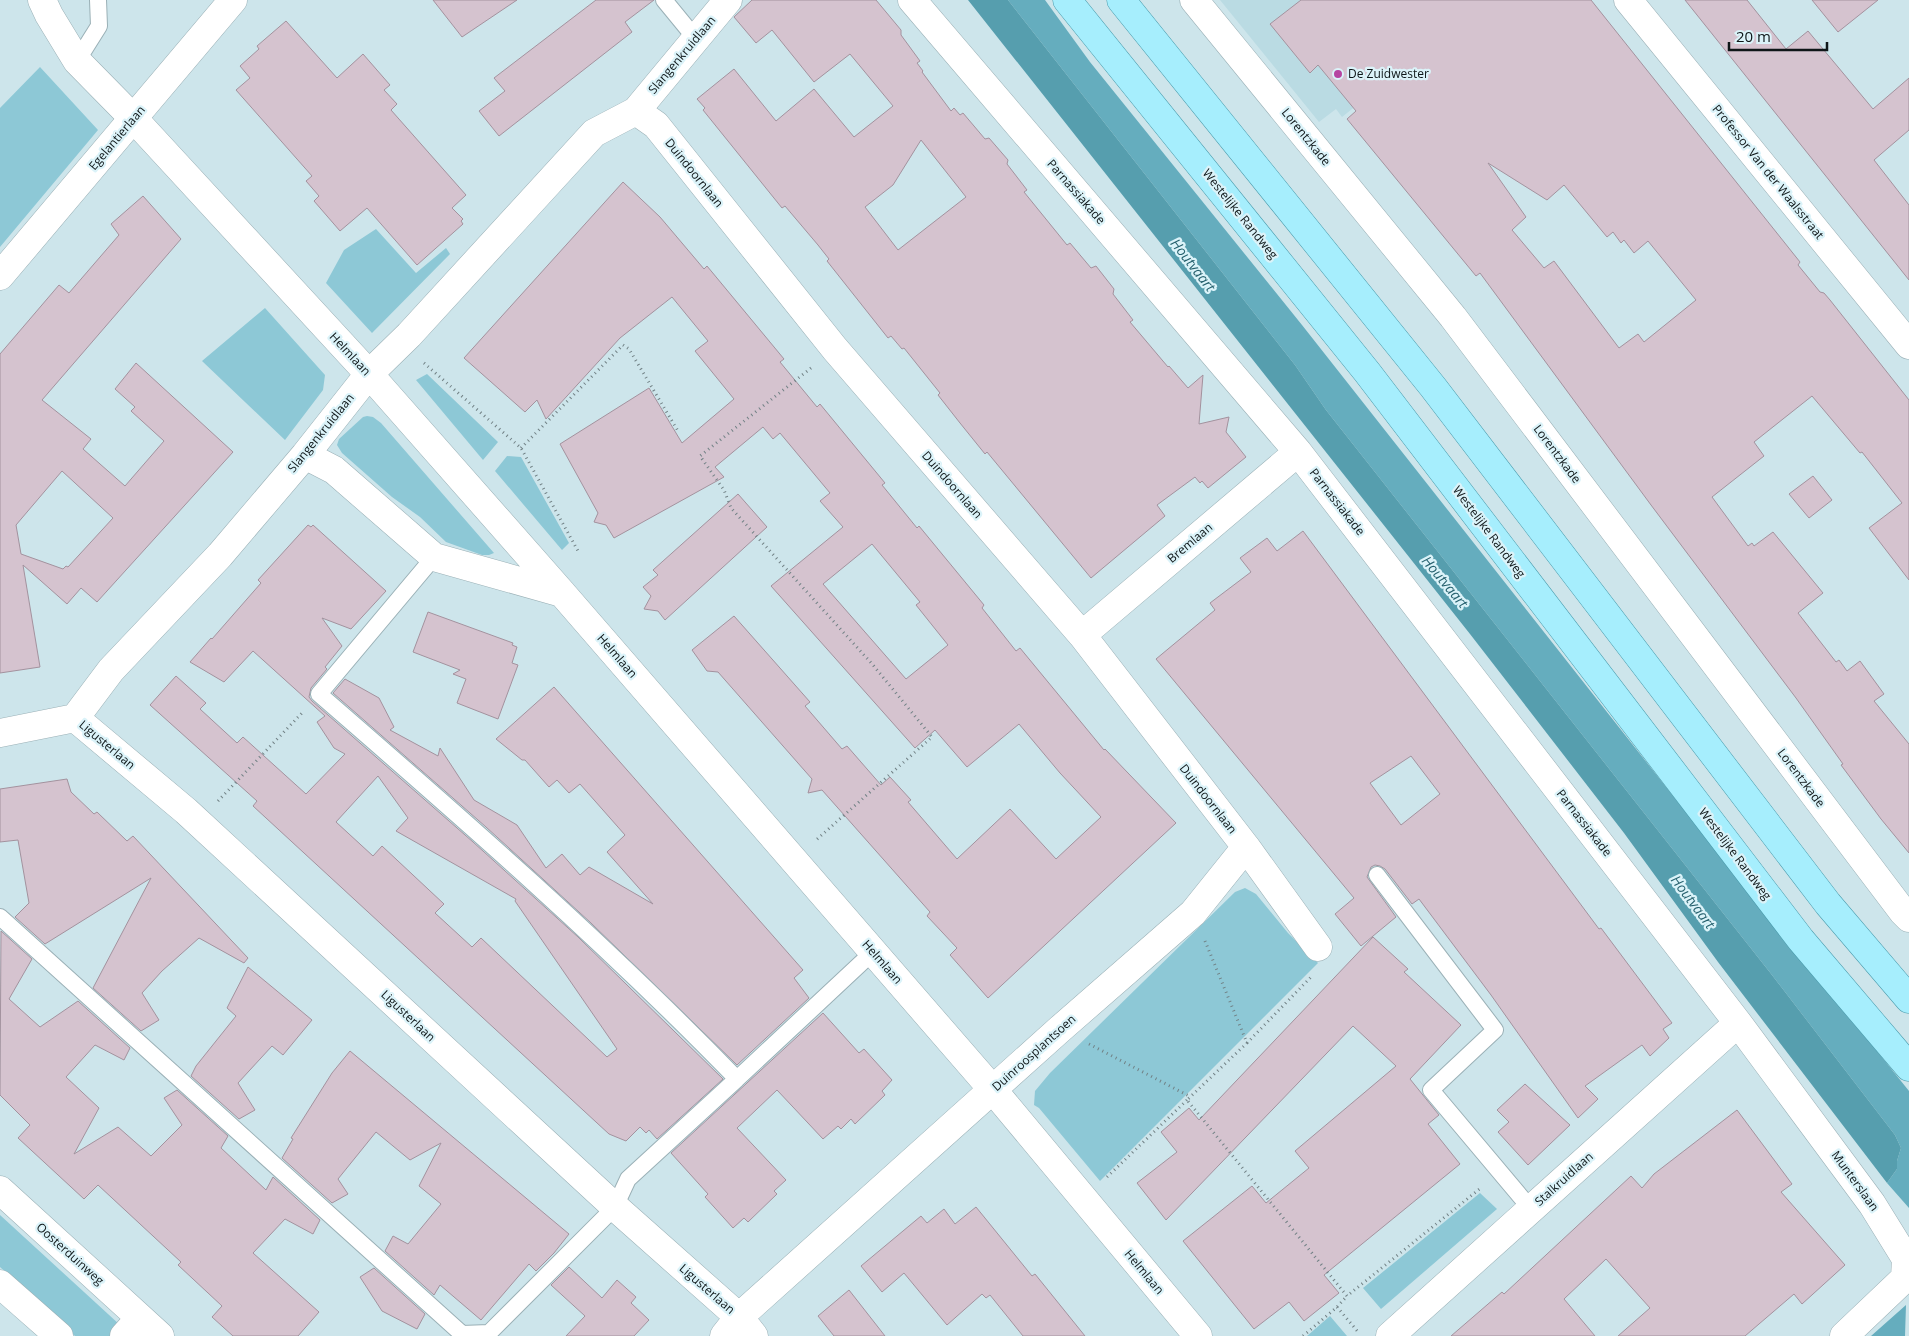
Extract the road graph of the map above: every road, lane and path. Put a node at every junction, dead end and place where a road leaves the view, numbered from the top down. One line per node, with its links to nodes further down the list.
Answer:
1 (42, 0): 12 (street, Helmlaan)
2 (98, 0): 12 (lane)
3 (233, 0): 14 (street, Egelantierlaan)
4 (664, 0): 11 (lane)
5 (728, 0): 11 (street, Slangenkruidlaan)
6 (912, 0): 22 (street, Parnassiakade)
7 (1067, 0): 44 (main road, Westelijke Randweg)
8 (1121, 0): 40 (main road)
9 (1194, 0): 36 (street, Lorentzkade)
10 (1628, 0): 17 (street, Professor Van der Waalsstraat)
11 (696, 39): 13 (street, Slangenkruidlaan)
12 (77, 61): 14 (street, Helmlaan)
13 (646, 118): 16 (street, Slangenkruidlaan); 18 (street, Duindoornlaan)
14 (134, 119): 15 (street, Egelantierlaan); 19 (street, Helmlaan)
15 (0, 276)
16 (401, 343): 19 (street, Slangenkruidlaan); 21 (path)
17 (1909, 345)
18 (835, 349): 27 (street, Duindoornlaan); 33 (path)
19 (369, 374): 23 (street, Slangenkruidlaan); 26 (street, Helmlaan)
20 (678, 431): 21 (path)
21 (521, 448): 24 (path)
22 (1298, 452): 27 (street, Bremlaan); 41 (street, Parnassiakade)
23 (305, 455): 25 (street); 29 (street, Slangenkruidlaan)
24 (578, 552)
25 (434, 557): 26 (street); 28 (lane)
26 (562, 593): 33 (street, Helmlaan)
27 (1082, 635): 32 (street, Duindoornlaan)
28 (319, 694): 31 (path); 45 (lane)
29 (75, 718): 30 (street); 31 (street, Ligusterlaan)
30 (0, 733)
31 (198, 823): 52 (street, Ligusterlaan)
32 (1246, 848): 35 (street, Duinroosplantsoen); 38 (street)
33 (794, 860): 39 (street, Helmlaan)
34 (1377, 875): 49 (lane)
35 (1193, 913): 42 (street, Duinroosplantsoen); 43 (path)
36 (1907, 913)
37 (0, 917): 52 (lane)
38 (1318, 947): 43 (path)
39 (874, 952): 45 (lane); 46 (street, Helmlaan)
40 (1909, 999)
41 (1738, 1022): 53 (street, Stalkruidlaan); 64 (street, Munterslaan)
42 (1060, 1029): 46 (street, Duinroosplantsoen); 47 (path)
43 (1247, 1043): 47 (path)
44 (1909, 1067)
45 (737, 1079): 52 (lane)
46 (993, 1090): 51 (street, Helmlaan); 58 (street, Duinroosplantsoen)
47 (1191, 1097): 48 (path)
48 (1187, 1100): 51 (path); 55 (path)
49 (1500, 1172): 53 (lane); 55 (path)
50 (0, 1190): 57 (street, Oosterduinweg)
51 (1084, 1199): 60 (street, Helmlaan)
52 (614, 1206): 58 (street, Ligusterlaan)
53 (1531, 1209): 63 (street, Stalkruidlaan)
54 (0, 1284): 59 (street)
55 (1347, 1296): 56 (path)
56 (1337, 1307): 61 (path); 62 (path)
57 (142, 1330)
58 (739, 1330)
59 (59, 1336)
60 (1198, 1336)
61 (1302, 1336)
62 (1361, 1336)
63 (1390, 1336)
64 (1844, 1336)

